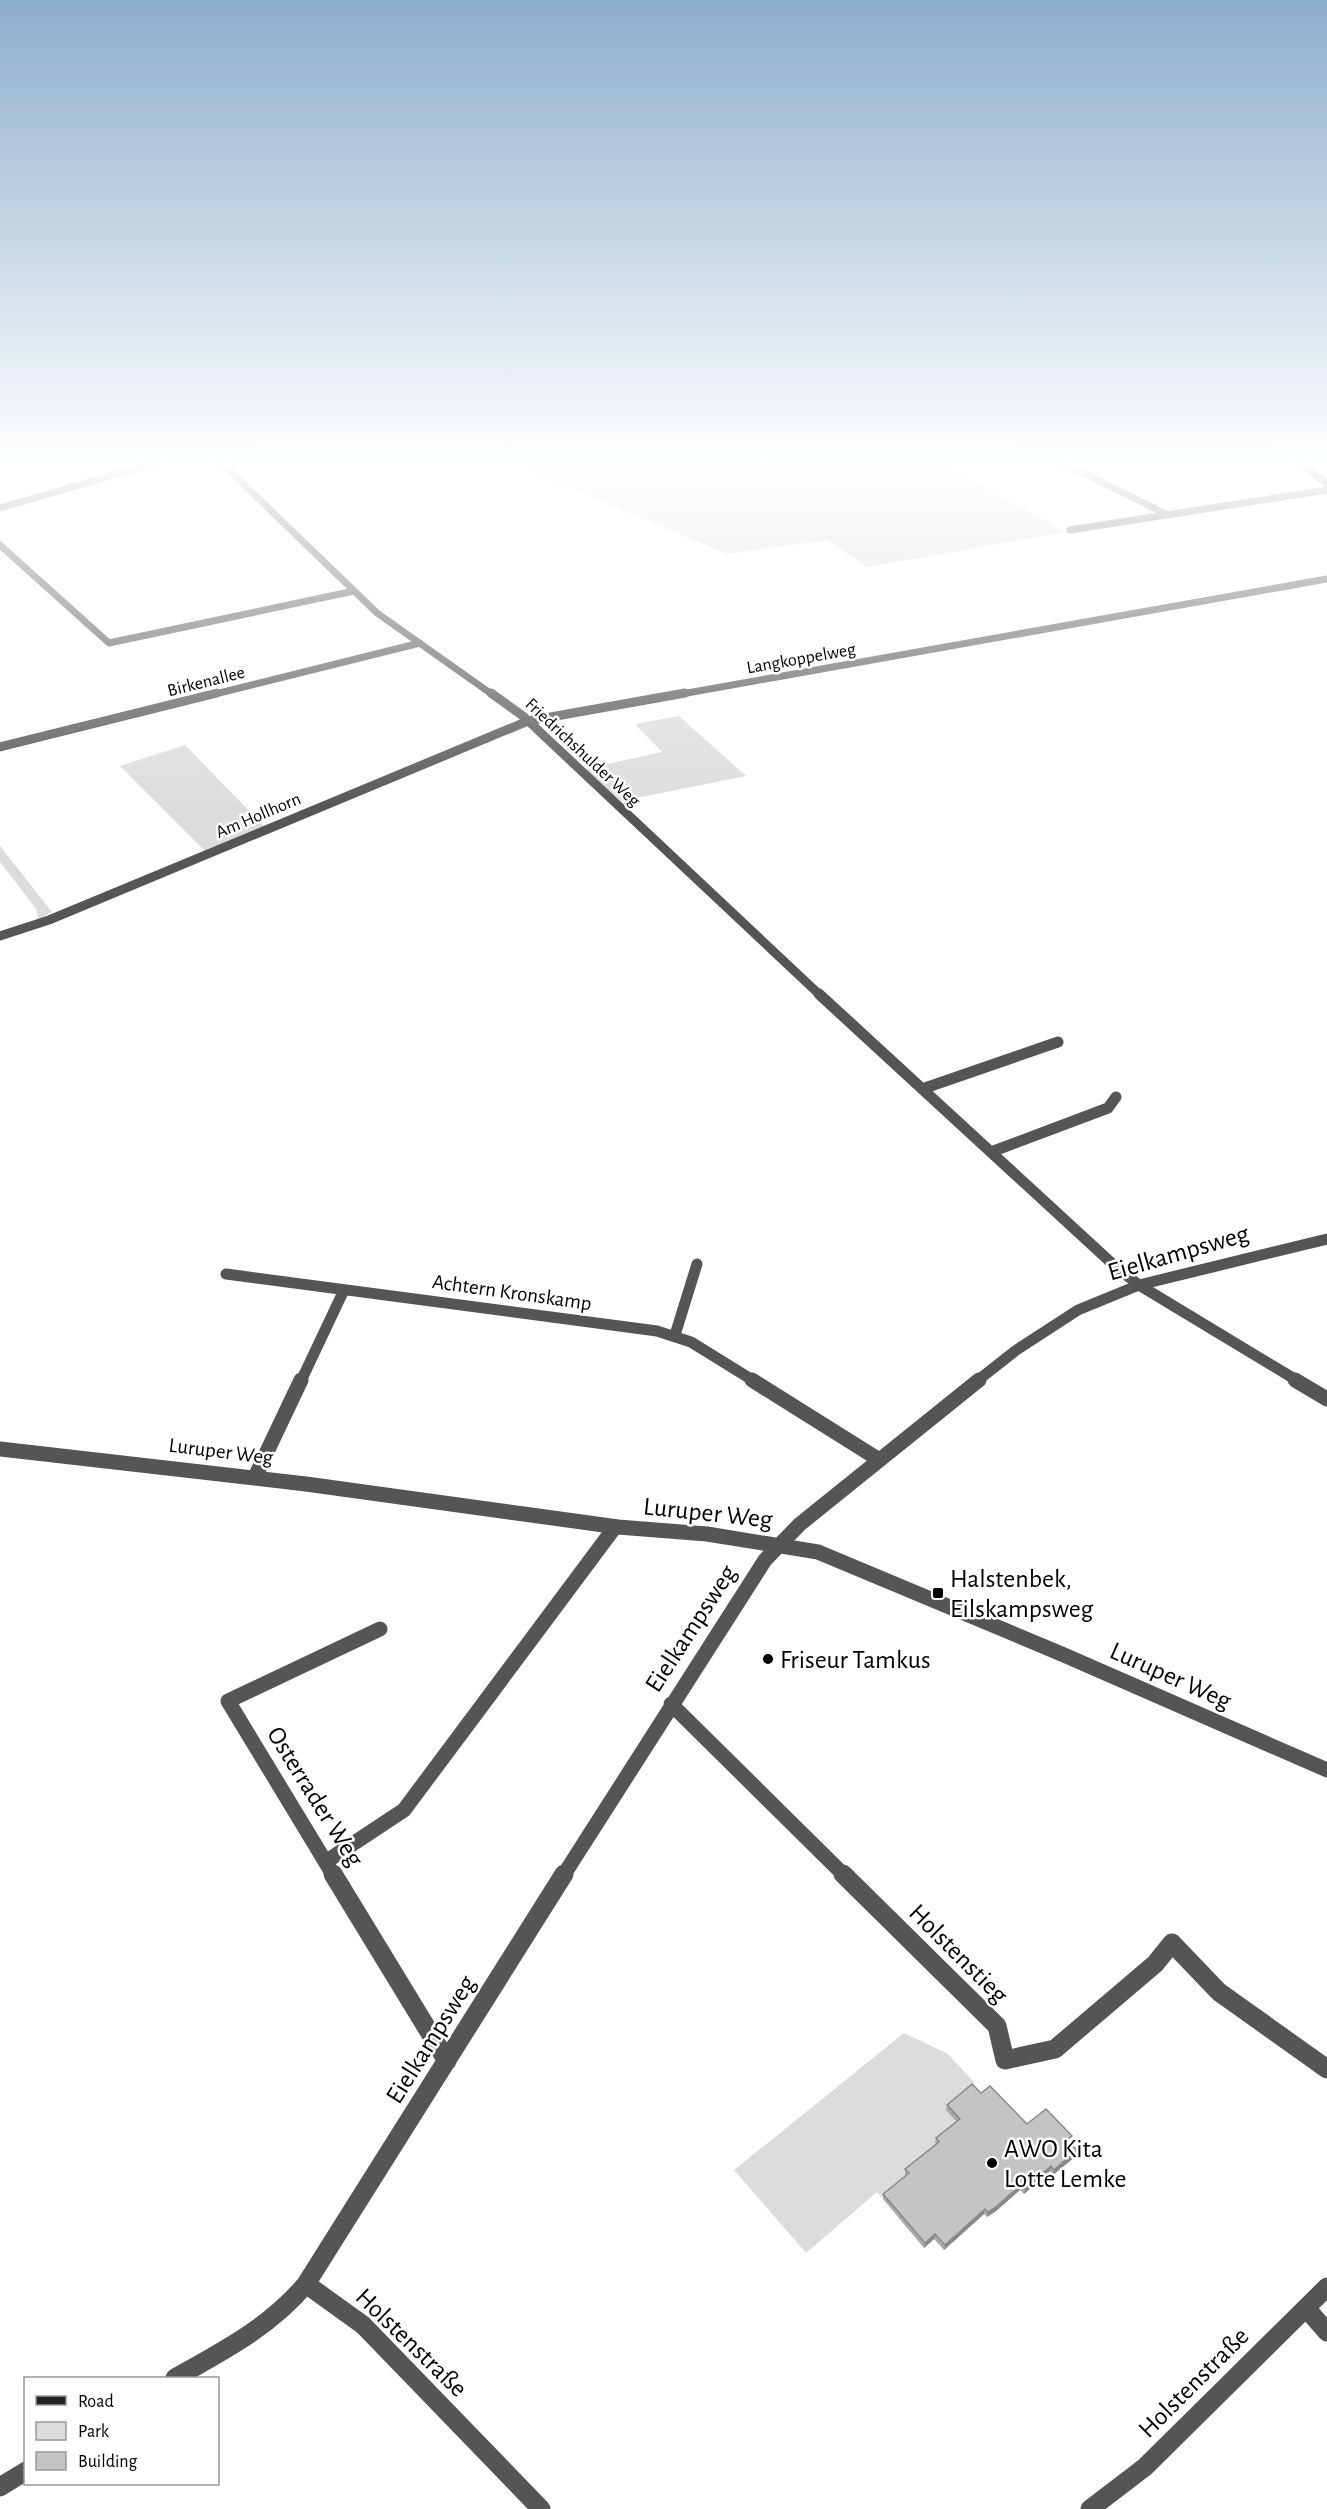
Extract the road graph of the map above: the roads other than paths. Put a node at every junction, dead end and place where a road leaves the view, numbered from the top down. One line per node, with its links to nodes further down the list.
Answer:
1 (35, 576): 5 (street)
2 (338, 576): 4 (street, Friedrichshulder Weg)
3 (1327, 579): 8 (street, Langkoppelweg)
4 (354, 591): 5 (street); 6 (street, Friedrichshulder Weg)
5 (109, 643): 7 (street)
6 (420, 643): 8 (street, Friedrichshulder Weg); 9 (street, Birkenallee)
7 (119, 653)
8 (528, 721): 10 (street, Am Hollhorn); 12 (street, Friedrichshulder Weg)
9 (0, 747)
10 (0, 936)
11 (1058, 1042): 12 (street)
12 (922, 1089): 14 (street, Friedrichshulder Weg)
13 (1116, 1097): 14 (street)
14 (991, 1152): 18 (street, Friedrichshulder Weg)
15 (1327, 1239): 18 (street, Eielkampsweg)
16 (697, 1264): 20 (street)
17 (226, 1274): 19 (street, Achtern Kronskamp)
18 (1139, 1285): 21 (street, Friedrichshulder Weg); 23 (street, Eielkampsweg)
19 (344, 1290): 20 (street, Achtern Kronskamp); 24 (street)
20 (675, 1335): 23 (street, Achtern Kronskamp)
21 (1327, 1399)
22 (0, 1449): 24 (street, Luruper Weg)
23 (878, 1459): 26 (street, Eielkampsweg)
24 (255, 1477): 25 (street, Luruper Weg)
25 (615, 1527): 26 (street, Luruper Weg); 30 (street, Luruper Weg)
26 (781, 1544): 28 (street, Eielkampsweg); 29 (street, Luruper Weg)
27 (380, 1629): 30 (street, Osterrader Weg)
28 (671, 1704): 31 (street, Eielkampsweg); 32 (street, Holstenstieg)
29 (1327, 1770)
30 (327, 1861): 31 (street, Osterrader Weg)
31 (447, 2061): 33 (street, Eielkampsweg)
32 (1327, 2069)
33 (306, 2284): 37 (street); 40 (street, Holstenstraße)
34 (1327, 2287): 35 (street, Holstenstraße)
35 (1306, 2308): 36 (street); 41 (street, Holstenstraße)
36 (1327, 2332)
37 (178, 2377)
38 (24, 2472): 39 (street)
39 (0, 2487)
40 (541, 2509)
41 (1090, 2509)

